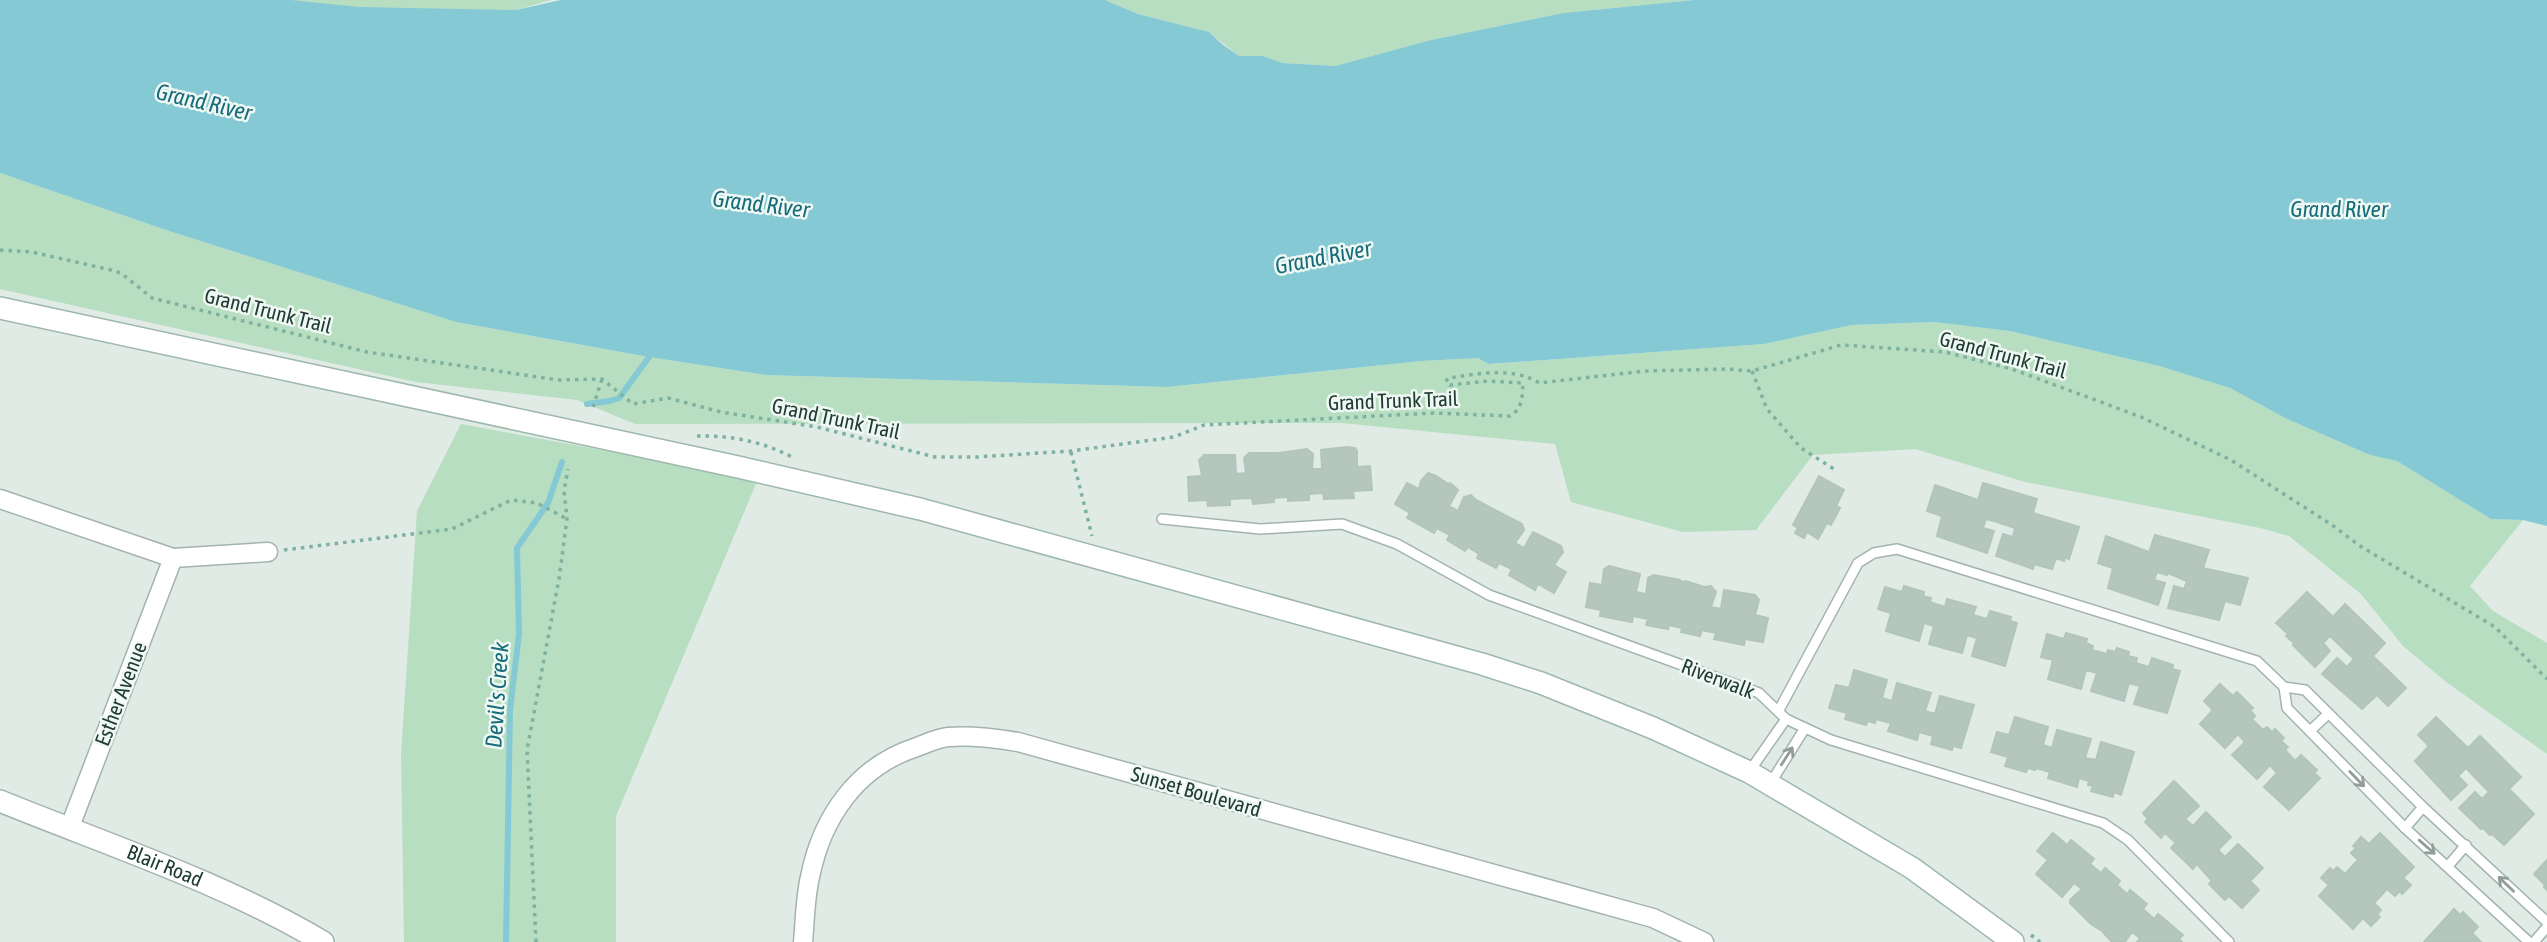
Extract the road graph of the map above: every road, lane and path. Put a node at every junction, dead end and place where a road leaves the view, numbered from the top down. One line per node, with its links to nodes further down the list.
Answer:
1 (0, 250): 4 (path, Grand Trunk Trail)
2 (0, 308): 22 (main road)
3 (1752, 371): 6 (path, Grand Trunk Trail); 8 (path); 15 (path, Grand Trunk Trail)
4 (602, 379): 5 (path); 6 (path, Grand Trunk Trail)
5 (593, 407)
6 (1071, 451): 12 (path)
7 (568, 468): 10 (path)
8 (1838, 471)
9 (0, 499): 14 (street)
10 (567, 519): 13 (path); 32 (path)
11 (1162, 519): 17 (lane, Riverwalk)
12 (1093, 538)
13 (268, 552): 14 (street)
14 (173, 558): 27 (street, Esther Avenue)
15 (2547, 679)
16 (2284, 687): 17 (lane); 18 (lane); 21 (lane)
17 (1779, 710): 19 (lane, Riverwalk)
18 (2328, 714): 21 (lane); 25 (lane)
19 (1786, 719): 20 (lane, Riverwalk); 22 (lane)
20 (1805, 728): 23 (lane, one-way to 20); 36 (lane, Riverwalk)
21 (2310, 731): 26 (lane, one-way to 26)
22 (1749, 772): 23 (main road)
23 (1770, 784): 35 (main road)
24 (0, 801): 27 (main road, Blair Road)
25 (2423, 807): 26 (lane); 28 (lane)
26 (2405, 828): 29 (lane, one-way to 29)
27 (69, 829): 31 (main road, Blair Road)
28 (2466, 845): 29 (lane); 30 (lane, one-way to 28)
29 (2448, 866): 37 (lane)
30 (2547, 925): 37 (lane)
31 (323, 942)
32 (536, 942)
33 (803, 942): 34 (street, Sunset Boulevard)
34 (1704, 942)
35 (2013, 942)
36 (2229, 942)
37 (2532, 942)

